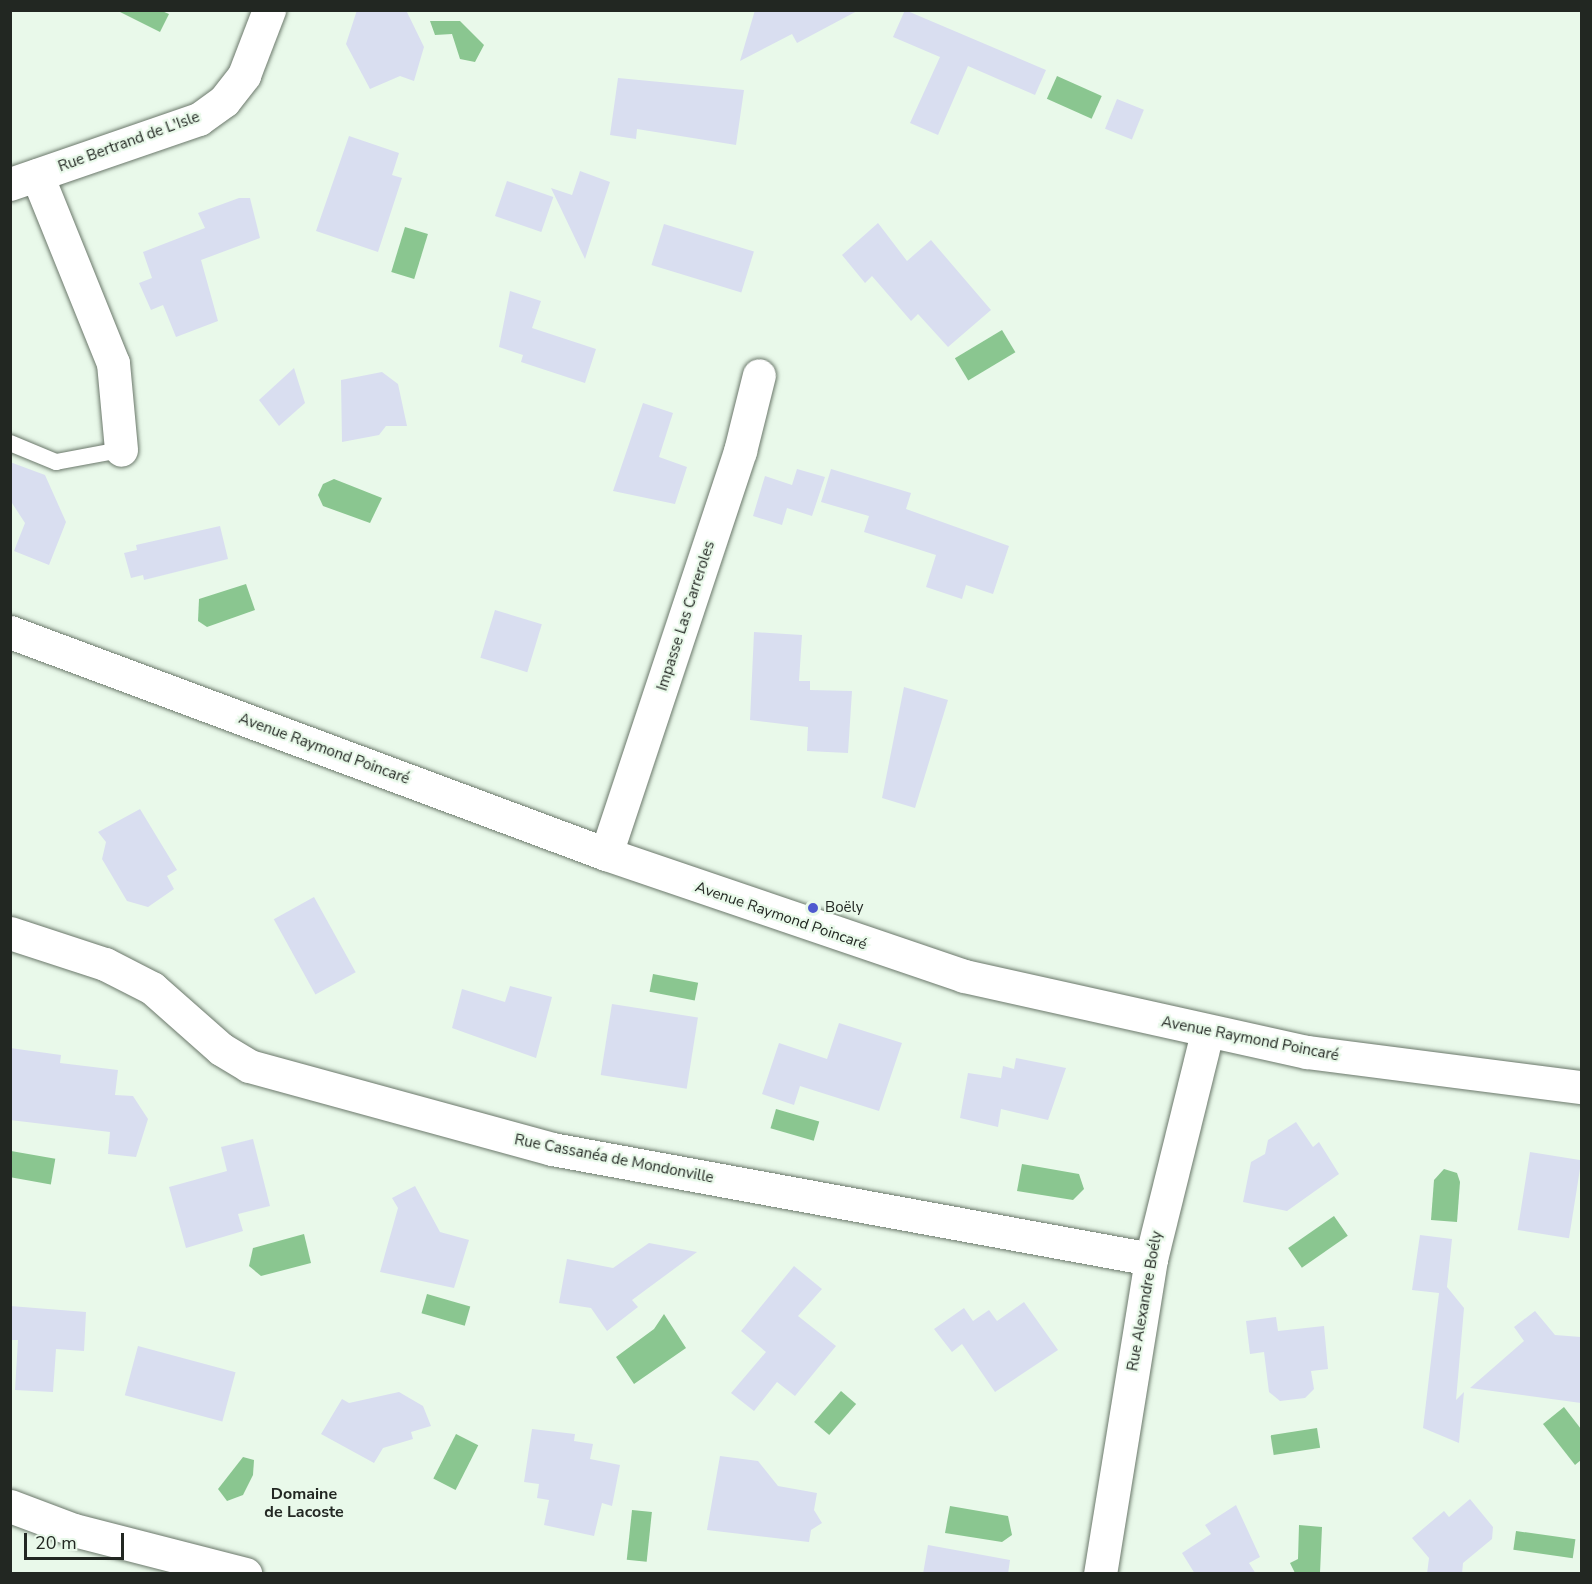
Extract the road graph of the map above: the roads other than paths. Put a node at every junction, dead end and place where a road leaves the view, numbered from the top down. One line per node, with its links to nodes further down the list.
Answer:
1 (268, 10): 2 (street, Rue Bertrand de L'Isle)
2 (24, 180): 5 (street, Rue Bertrand de L'Isle)
3 (759, 375): 7 (street, Impasse Las Carreroles)
4 (10, 443): 5 (lane)
5 (122, 450)
6 (10, 632): 7 (street, Avenue Raymond Poincaré)
7 (606, 854): 9 (street, Avenue Raymond Poincaré)
8 (10, 933): 11 (street, Rue Cassanéa de Mondonville)
9 (1207, 1032): 10 (street, Avenue Raymond Poincaré); 11 (street, Rue Alexandre Boély)
10 (1581, 1087)
11 (1150, 1259): 14 (street, Rue Alexandre Boély)
12 (10, 1506): 13 (street)
13 (245, 1574)
14 (1100, 1574)

